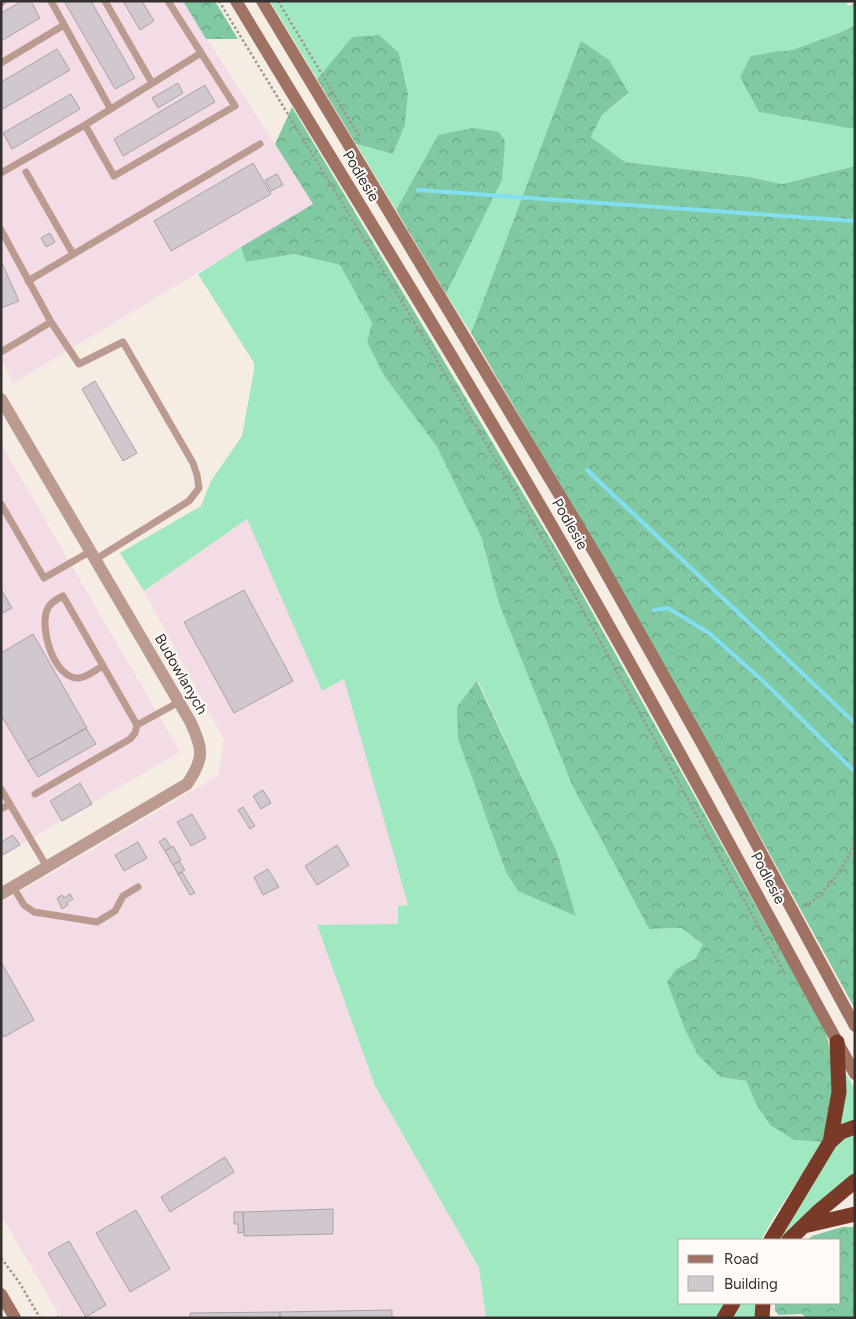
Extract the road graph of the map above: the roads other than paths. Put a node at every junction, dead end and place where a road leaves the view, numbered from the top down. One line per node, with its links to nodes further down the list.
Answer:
1 (51, 1): 6 (lane)
2 (105, 1): 9 (lane)
3 (168, 1): 7 (lane)
4 (236, 1): 36 (street, Podlesie)
5 (262, 1): 35 (street, Podlesie)
6 (64, 25): 8 (lane); 10 (lane)
7 (201, 53): 9 (lane); 11 (lane)
8 (1, 63)
9 (152, 83): 10 (lane)
10 (110, 108): 11 (lane)
11 (85, 125): 13 (lane)
12 (260, 144): 16 (lane)
13 (1, 172)
14 (26, 172): 16 (lane)
15 (1, 230): 17 (lane)
16 (73, 254): 17 (lane)
17 (28, 281): 18 (lane)
18 (50, 322): 19 (lane); 23 (lane)
19 (1, 352)
20 (1, 398): 21 (street, Budowlanych)
21 (5, 414): 23 (street, Budowlanych)
22 (1, 504): 23 (lane)
23 (93, 555): 25 (street, Budowlanych)
24 (103, 666): 24 (lane); 26 (lane)
25 (179, 702): 26 (lane); 31 (street, Budowlanych)
26 (137, 725): 28 (lane)
27 (1, 788): 29 (lane)
28 (35, 794)
29 (10, 804): 30 (lane); 31 (lane)
30 (1, 809)
31 (47, 867): 32 (street, Budowlanych)
32 (13, 887): 33 (lane); 34 (street, Budowlanych)
33 (138, 887)
34 (1, 894)
35 (855, 1026)
36 (837, 1042): 37 (street, Podlesie); 39 (highway)
37 (855, 1074)
38 (855, 1127): 39 (highway)
39 (830, 1142): 43 (highway)
40 (855, 1181): 42 (highway)
41 (855, 1214): 42 (highway)
42 (804, 1226): 44 (highway)
43 (772, 1239)
44 (790, 1239)
45 (1, 1294): 48 (street)
46 (732, 1304): 49 (highway)
47 (763, 1304): 50 (highway)
48 (15, 1318)
49 (724, 1318)
50 (762, 1318)

